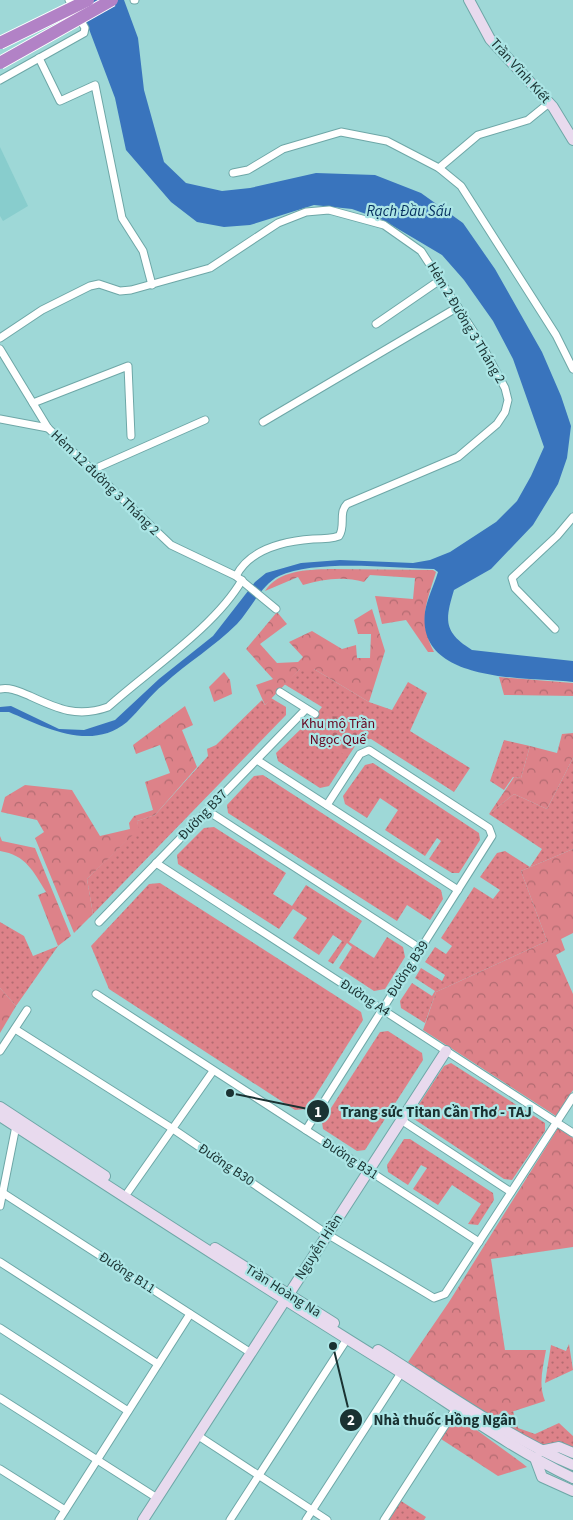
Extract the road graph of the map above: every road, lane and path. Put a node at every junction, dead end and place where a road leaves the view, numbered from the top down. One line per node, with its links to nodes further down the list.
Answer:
1 (88, 0): 6 (highway, bridge)
2 (112, 0): 8 (highway, bridge)
3 (470, 0): 10 (main road, Trần Vĩnh Kiết)
4 (70, 1): 5 (street); 7 (street)
5 (0, 37)
6 (0, 43)
7 (39, 58): 9 (street); 15 (street)
8 (0, 63)
9 (0, 80)
10 (549, 103): 11 (main road, Trần Vĩnh Kiết); 12 (street)
11 (573, 140)
12 (439, 168): 13 (street); 20 (street)
13 (233, 173)
14 (440, 280): 15 (street, Hẻm 2 Đường 3 Tháng 2); 16 (street, Hẻm 2 Đường 3 Tháng 2); 17 (street)
15 (152, 285): 18 (street, Hẻm 2 Đường 3 Tháng 2)
16 (458, 307): 24 (street); 29 (street, Hẻm 2 Đường 3 Tháng 2)
17 (376, 324)
18 (0, 338)
19 (0, 349): 21 (street, Hẻm 12 đường 3 Tháng 2)
20 (573, 369)
21 (33, 403): 25 (street, Hẻm 12 đường 3 Tháng 2); 26 (street)
22 (0, 419): 25 (street)
23 (205, 420): 27 (street)
24 (263, 422)
25 (48, 428): 27 (street, Hẻm 12 đường 3 Tháng 2)
26 (131, 436)
27 (92, 470): 29 (street, Hẻm 12 đường 3 Tháng 2)
28 (573, 517): 31 (street)
29 (241, 579): 30 (street, Hẻm 12 đường 3 Tháng 2); 32 (street)
30 (276, 609)
31 (555, 629)
32 (0, 689)
33 (280, 692): 34 (street)
34 (306, 709): 35 (street); 36 (street, Đường B37)
35 (315, 714)
36 (257, 760): 37 (street); 38 (street, Đường B37)
37 (327, 805): 40 (street); 40 (street, Đường B39)
38 (208, 810): 39 (street, Đường B37); 42 (street)
39 (156, 863): 41 (street, Đường B37); 44 (street, Đường A4)
40 (458, 890): 42 (street, Đường B39)
41 (99, 922)
42 (421, 949): 44 (street, Đường B39)
43 (96, 994): 49 (street, Đường B31)
44 (382, 1009): 48 (street, Đường A4); 57 (street, Đường B39)
45 (27, 1010): 46 (street)
46 (15, 1028): 47 (street); 56 (street, Đường B30)
47 (0, 1051)
48 (446, 1051): 53 (main road, Nguyễn Hiền); 54 (street, Đường A4)
49 (213, 1071): 56 (street); 57 (street, Đường B31)
50 (573, 1097): 54 (street)
51 (0, 1106): 60 (main road, Trần Hoàng Na)
52 (0, 1116): 55 (main road, Trần Hoàng Na)
53 (401, 1120): 59 (main road, Nguyễn Hiền); 61 (street)
54 (556, 1122): 58 (street, Đường A4); 61 (street)
55 (16, 1126): 62 (street); 67 (main road, Trần Hoàng Na)
56 (173, 1129): 60 (street); 64 (street, Đường B30)
57 (306, 1130): 59 (street, Đường B31)
58 (573, 1133)
59 (368, 1170): 64 (main road, Nguyễn Hiền); 65 (street, Đường B31)
60 (128, 1192): 67 (main road, Trần Hoàng Na)
61 (511, 1192): 65 (street)
62 (3, 1193): 63 (street); 68 (street, Đường B11)
63 (0, 1206)
64 (327, 1234): 65 (street, Đường B30); 67 (main road, Nguyễn Hiền)
65 (479, 1242)
66 (0, 1262): 72 (street)
67 (286, 1298): 70 (main road, Trần Hoàng Na); 71 (main road, Nguyễn Hiền); 79 (main road, Trần Hoàng Na)
68 (190, 1314): 71 (street, Đường B11); 72 (street)
69 (0, 1328): 76 (street)
70 (347, 1339): 73 (main road, Trần Hoàng Na); 83 (street)
71 (251, 1353): 77 (main road, Nguyễn Hiền)
72 (158, 1364): 76 (street)
73 (401, 1373): 75 (main road, Trần Hoàng Na); 88 (street)
74 (0, 1398): 80 (street)
75 (455, 1410): 79 (main road, Trần Hoàng Na); 94 (street)
76 (128, 1411): 80 (street)
77 (197, 1436): 83 (street); 86 (main road, Nguyễn Hiền)
78 (573, 1453): 79 (main road)
79 (538, 1454): 81 (main road, Trần Hoàng Na); 84 (main road, Trần Hoàng Na); 85 (main road)
80 (97, 1460): 86 (street); 87 (street)
81 (573, 1465)
82 (0, 1469): 87 (street)
83 (258, 1475): 88 (street); 91 (street)
84 (572, 1478)
85 (573, 1491)
86 (157, 1498): 90 (main road, Nguyễn Hiền)
87 (65, 1510): 89 (street)
88 (312, 1510): 92 (street); 93 (street)
89 (59, 1520)
90 (143, 1520)
91 (230, 1520)
92 (306, 1520)
93 (327, 1520)
94 (384, 1520)

